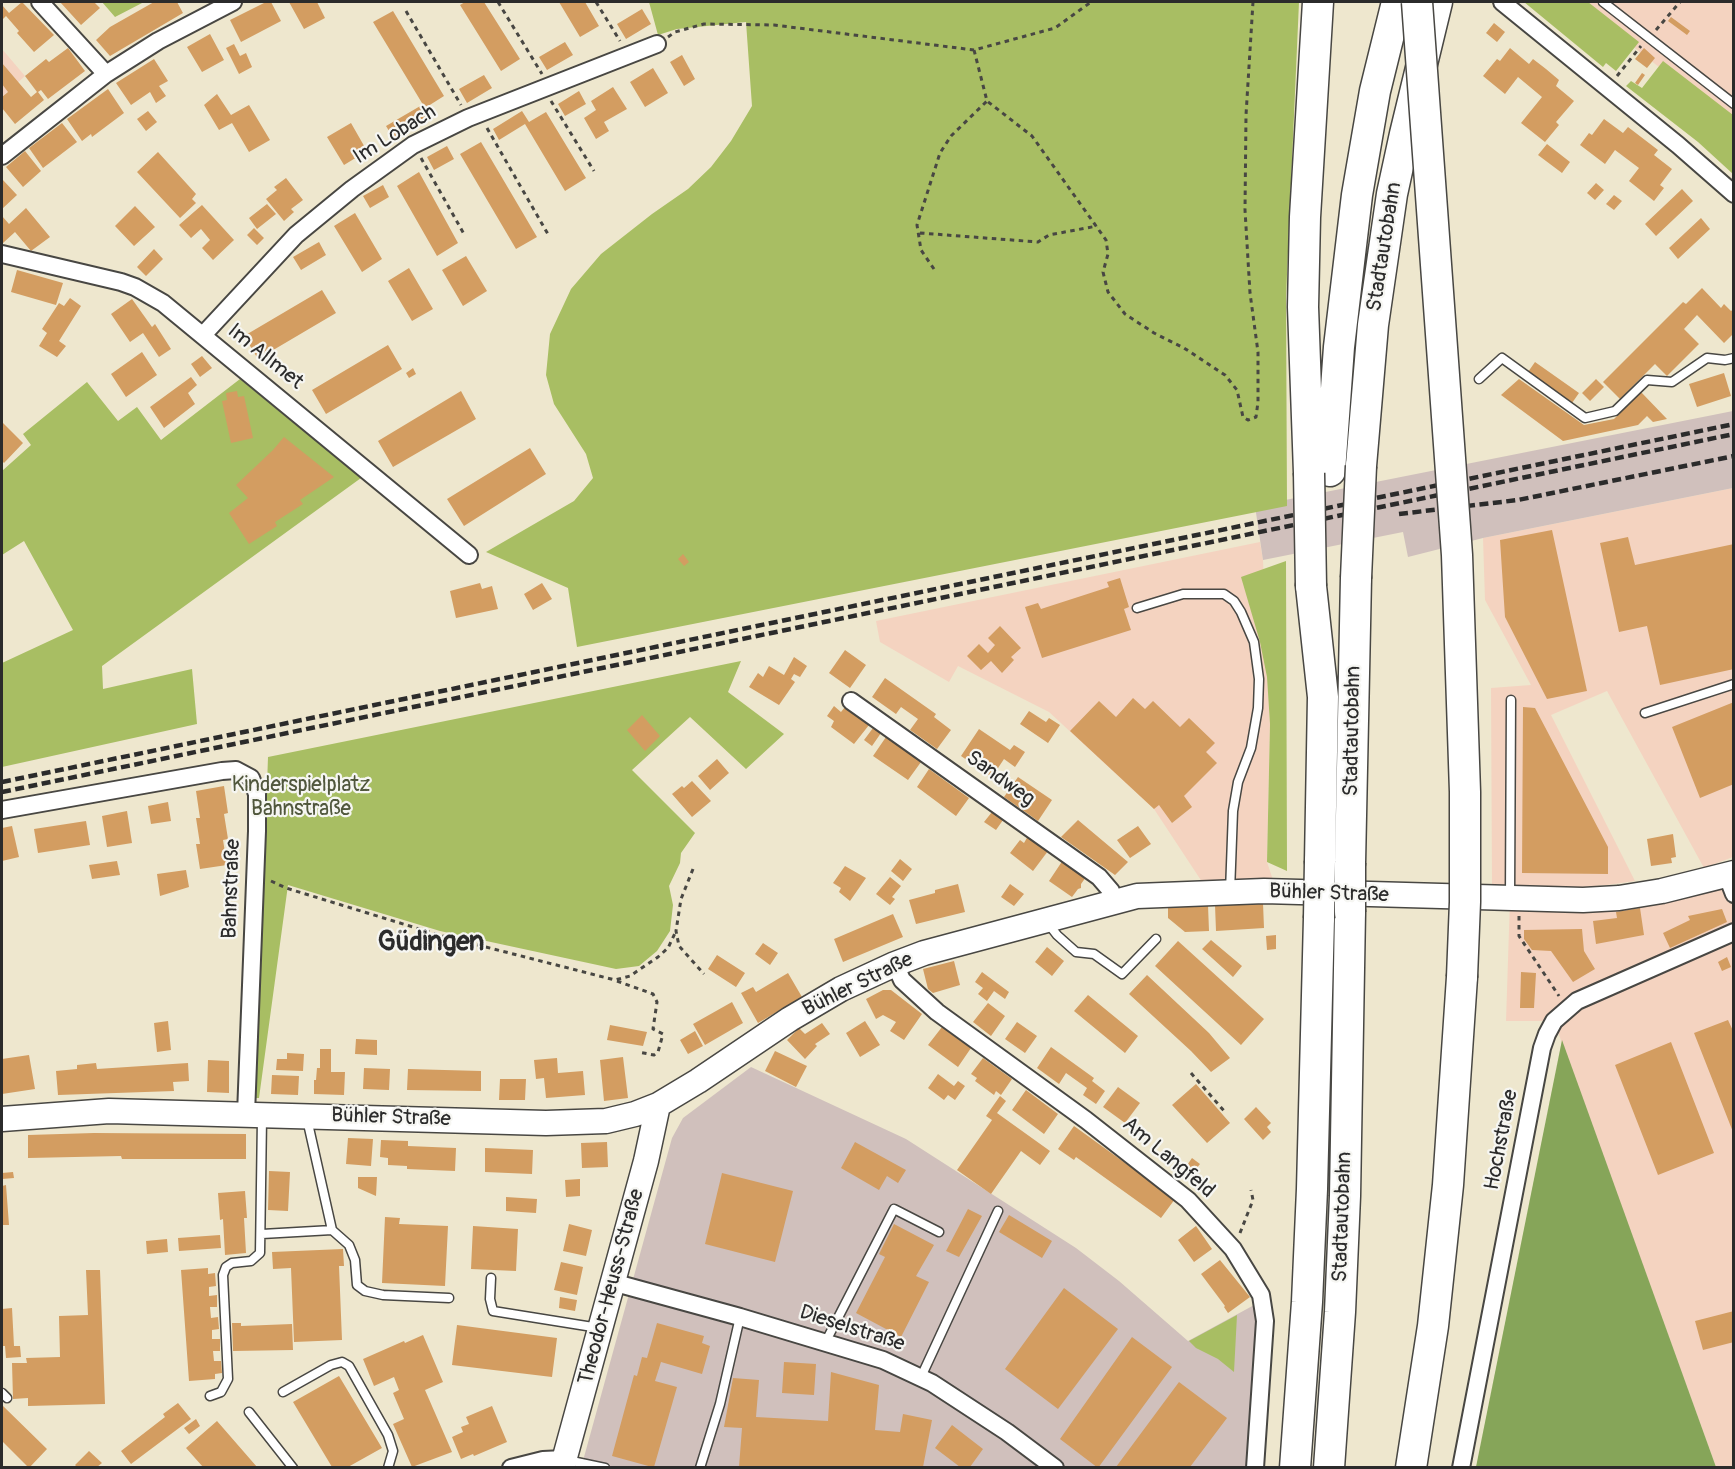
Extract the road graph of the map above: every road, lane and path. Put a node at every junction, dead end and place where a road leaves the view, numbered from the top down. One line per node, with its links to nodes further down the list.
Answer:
1 (40, 2): 16 (street)
2 (233, 2): 16 (street)
3 (498, 2): 17 (path)
4 (597, 2): 15 (path)
5 (1092, 2): 14 (path)
6 (1253, 2): 25 (path)
7 (1318, 2): 34 (highway)
8 (1397, 2): 34 (highway, Stadtautobahn)
9 (1432, 2): 88 (highway, Stadtautobahn, bridge); 89 (highway, bridge)
10 (1603, 2): 19 (lane)
11 (1505, 3): 24 (street)
12 (406, 11): 20 (path)
13 (657, 44): 14 (path); 15 (street, Im Lobach)
14 (974, 51): 18 (path)
15 (628, 55): 17 (street, Im Lobach)
16 (106, 74): 22 (street)
17 (547, 88): 20 (street, Im Lobach); 23 (path)
18 (987, 101): 25 (path); 26 (path)
19 (1734, 104)
20 (474, 116): 21 (street, Im Lobach); 28 (path)
21 (413, 145): 27 (path); 31 (street, Im Lobach)
22 (2, 156)
23 (594, 171)
24 (1734, 194)
25 (1096, 226): 26 (path)
26 (920, 233): 30 (path)
27 (464, 234)
28 (549, 236)
29 (2, 254): 31 (street, Im Allmet)
30 (934, 269)
31 (203, 335): 35 (street, Im Allmet)
32 (1734, 358): 33 (lane)
33 (1479, 378)
34 (1319, 472): 87 (highway, Stadtautobahn, bridge)
35 (469, 555)
36 (1137, 608): 45 (lane)
37 (1734, 684): 40 (lane)
38 (1511, 700): 46 (lane)
39 (851, 701): 47 (street, Sandweg)
40 (1645, 713)
41 (2, 810): 43 (street, Bahnstraße)
42 (693, 869): 49 (path)
43 (256, 874): 54 (path); 60 (street, Bahnstraße)
44 (1731, 881): 46 (main road, Bühler Straße)
45 (1230, 892): 46 (main road, Bühler Straße); 47 (main road, Bühler Straße)
46 (1515, 900): 55 (path)
47 (1114, 901): 48 (main road, Bühler Straße)
48 (1045, 920): 51 (lane); 52 (main road, Bühler Straße)
49 (676, 931): 53 (path); 54 (path)
50 (1734, 932): 55 (street, Hochstraße)
51 (1156, 939)
52 (895, 964): 58 (main road, Bühler Straße); 68 (street, Am Langfeld)
53 (704, 974)
54 (615, 980): 56 (path)
55 (1567, 1008): 90 (street, Hochstraße)
56 (638, 1052)
57 (1191, 1073): 59 (path)
58 (658, 1105): 61 (main road, Bühler Straße); 70 (main road, Theodor-Heuss-Straße)
59 (1225, 1112)
60 (254, 1114): 61 (main road, Bühler Straße); 62 (main road, Bühler Straße); 67 (lane)
61 (306, 1115): 65 (lane)
62 (2, 1119)
63 (1251, 1190): 68 (path)
64 (998, 1211): 75 (lane)
65 (332, 1230): 67 (lane); 71 (lane)
66 (939, 1232): 74 (lane)
67 (262, 1234): 77 (lane)
68 (1233, 1249): 86 (street, Am Langfeld)
69 (491, 1278): 73 (lane)
70 (612, 1282): 72 (street, Dieselstraße); 73 (main road, Theodor-Heuss-Straße)
71 (449, 1298)
72 (740, 1317): 74 (street, Dieselstraße); 84 (lane)
73 (600, 1328): 79 (main road, Theodor-Heuss-Straße)
74 (825, 1342): 75 (street, Dieselstraße)
75 (921, 1377): 85 (street, Dieselstraße)
76 (283, 1392): 81 (lane)
77 (210, 1396)
78 (249, 1412): 80 (lane)
79 (563, 1463): 82 (street); 83 (lane)
80 (293, 1467)
81 (388, 1467)
82 (511, 1467)
83 (605, 1467)
84 (700, 1467)
85 (1055, 1467)
86 (1255, 1467)
87 (1295, 1467)
88 (1329, 1467)
89 (1411, 1467)
90 (1461, 1467)

